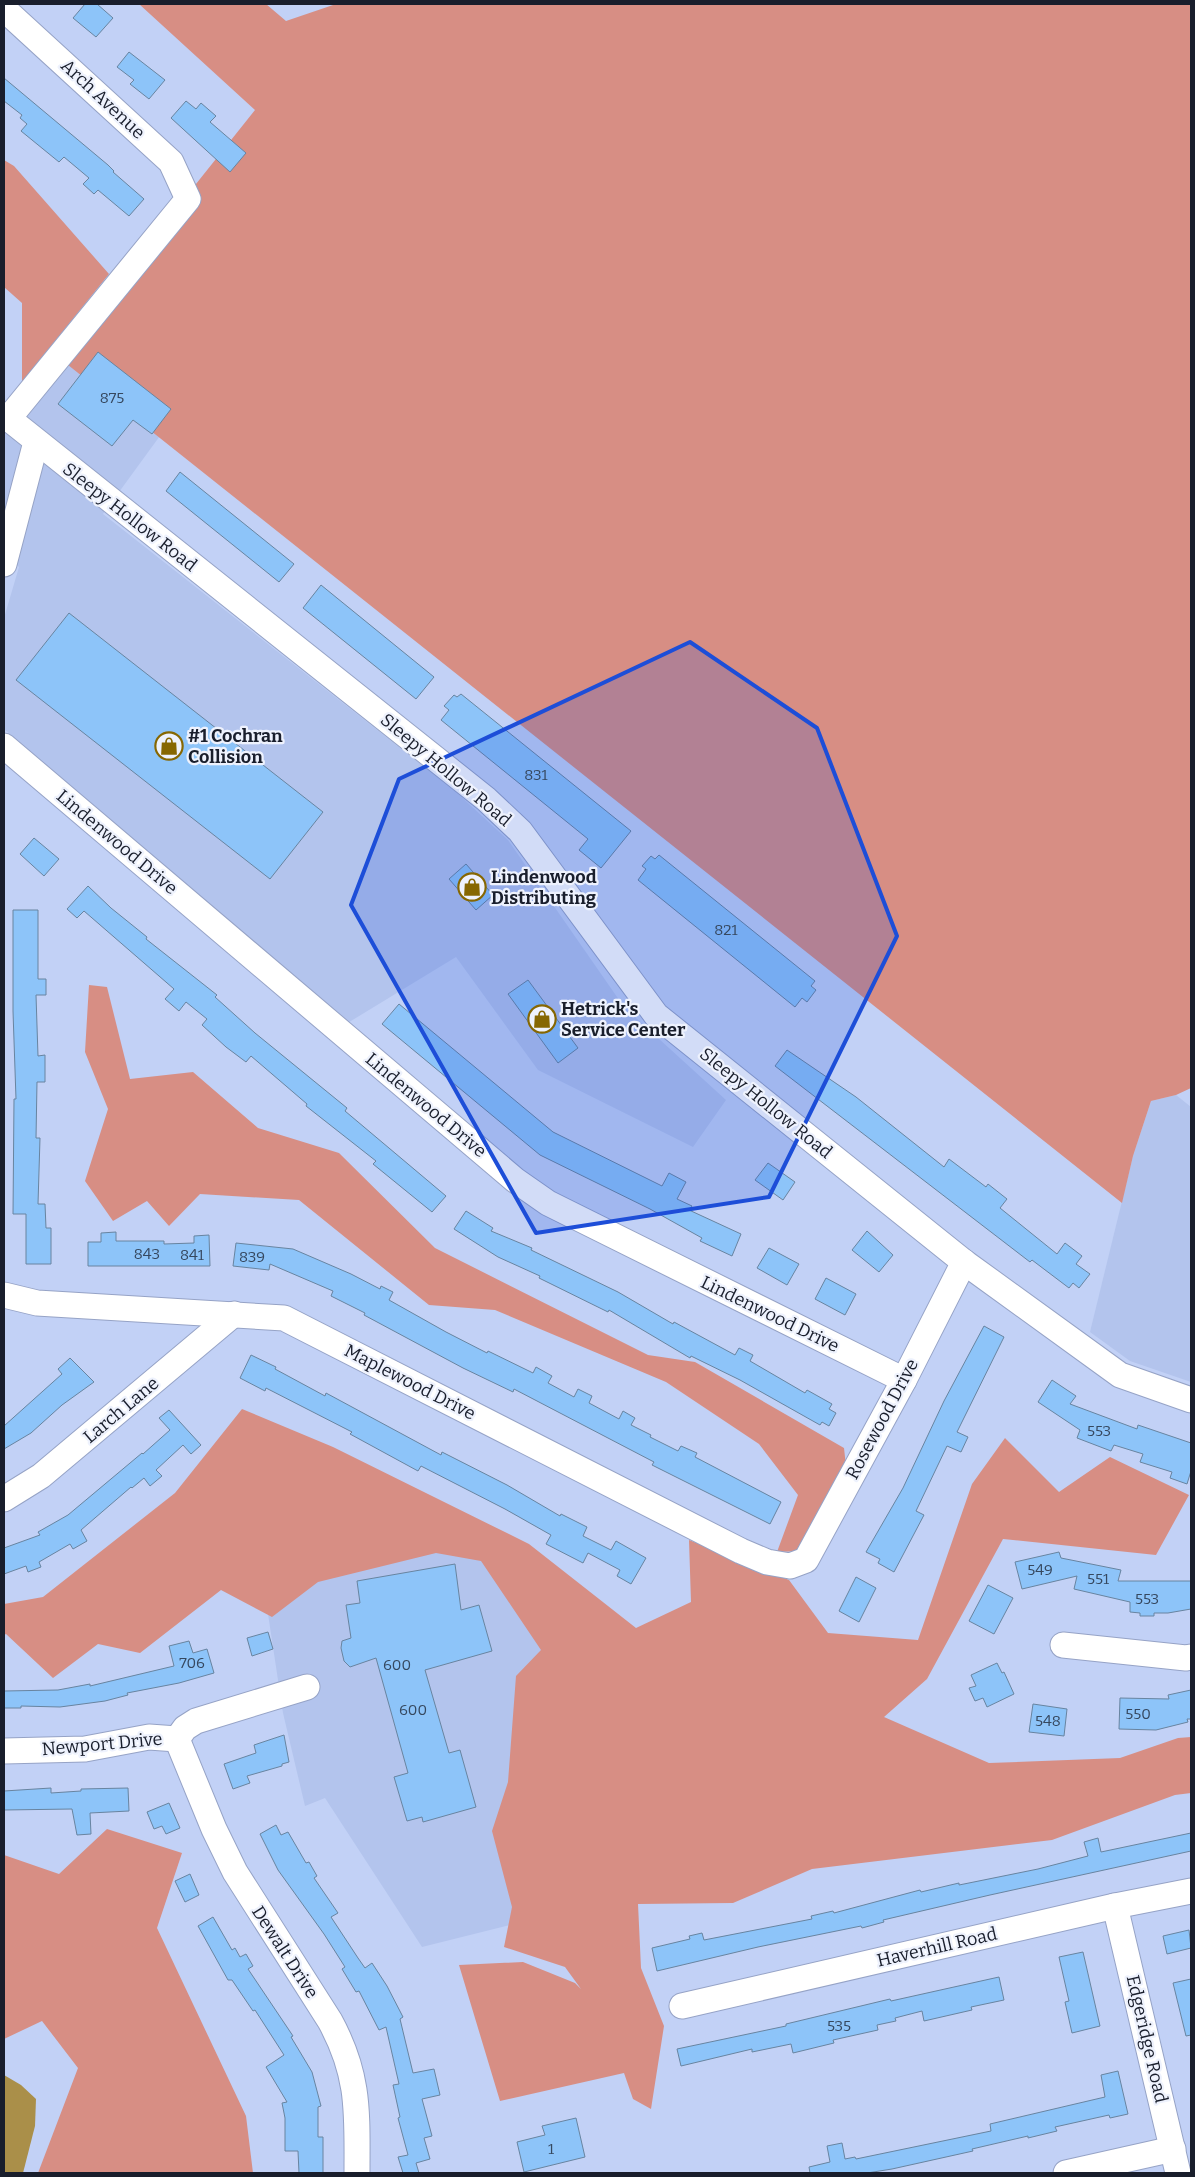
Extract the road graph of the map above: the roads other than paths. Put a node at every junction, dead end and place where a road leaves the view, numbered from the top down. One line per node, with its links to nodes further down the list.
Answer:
1 (4, 9): 2 (street, Arch Avenue)
2 (6, 417): 3 (street, Sleepy Hollow Road)
3 (36, 442): 4 (street); 6 (street, Sleepy Hollow Road)
4 (4, 564)
5 (4, 746): 9 (street, Lindenwood Drive)
6 (964, 1262): 9 (street, Rosewood Drive); 10 (street, Sleepy Hollow Road)
7 (4, 1295): 8 (street, Maplewood Drive)
8 (234, 1314): 11 (street, Larch Lane); 12 (street, Maplewood Drive)
9 (904, 1380): 12 (street, Rosewood Drive)
10 (1191, 1400)
11 (4, 1500)
12 (790, 1566)
13 (1062, 1645): 14 (street)
14 (1191, 1657)
15 (307, 1687): 16 (street, Newport Drive)
16 (177, 1739): 17 (street, Newport Drive); 22 (street, Dewalt Drive)
17 (4, 1751)
18 (1191, 1891): 19 (street, Haverhill Road)
19 (1115, 1906): 20 (street, Haverhill Road); 21 (street, Edgeridge Road)
20 (682, 2006)
21 (1173, 2149): 23 (street); 24 (street, Edgeridge Road)
22 (357, 2173)
23 (1066, 2173)
24 (1178, 2173)

